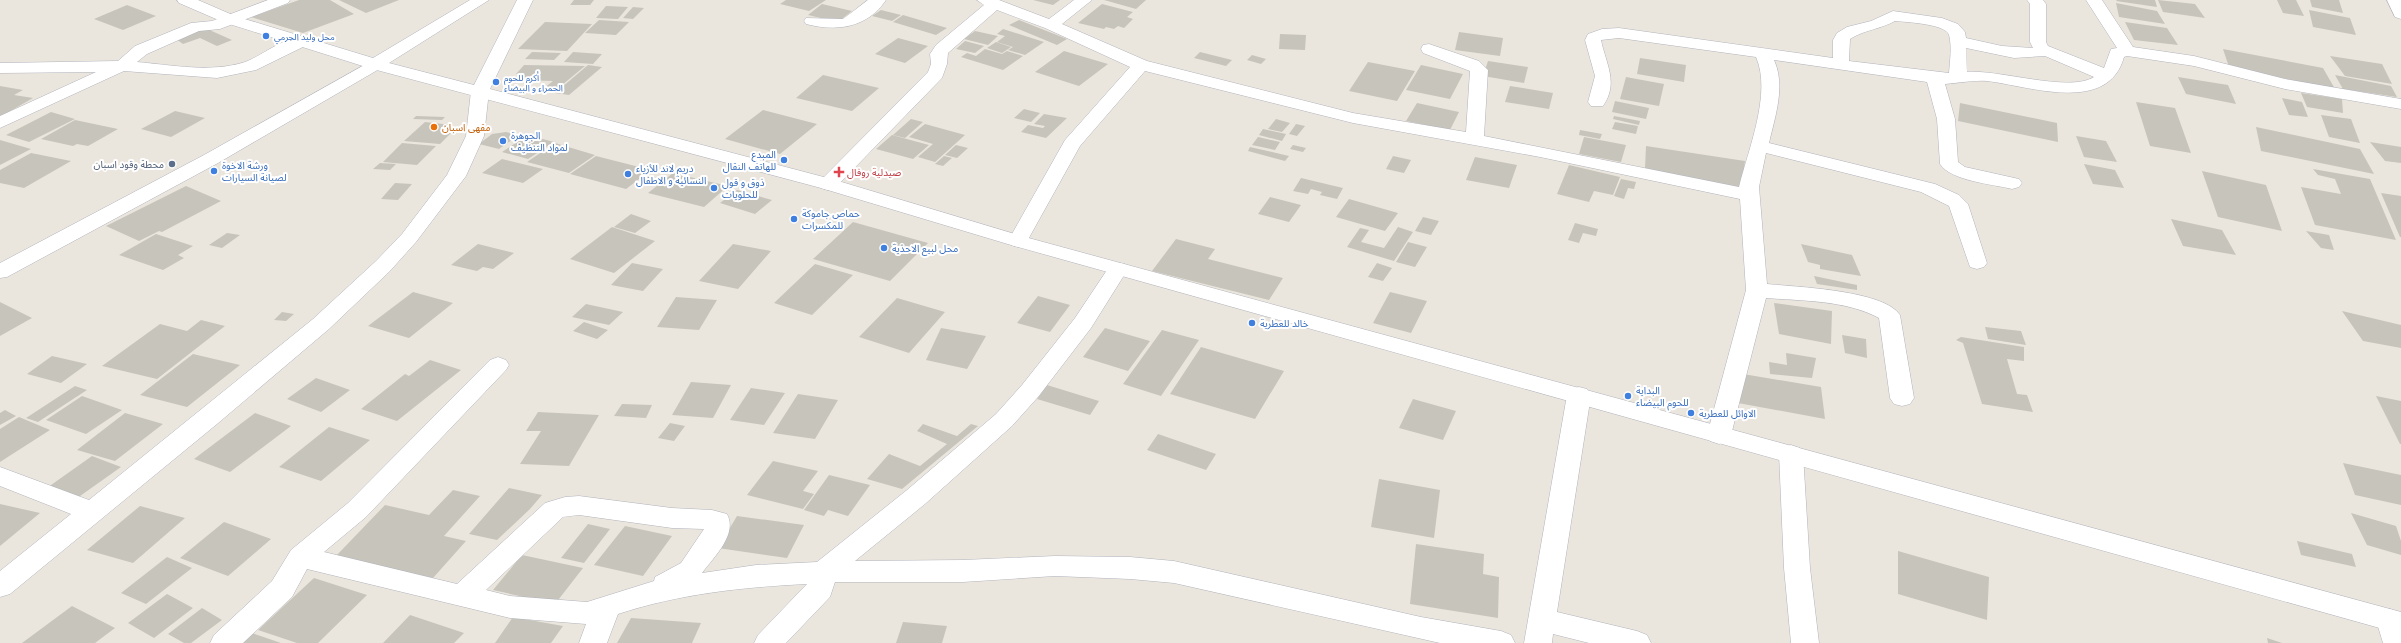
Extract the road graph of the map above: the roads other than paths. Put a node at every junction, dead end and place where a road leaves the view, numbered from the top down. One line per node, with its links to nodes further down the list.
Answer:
1 (185, 0): 12 (street)
2 (282, 0): 12 (street)
3 (481, 0): 21 (street)
4 (525, 0): 29 (street)
5 (878, 0): 13 (street)
6 (1084, 0): 14 (street)
7 (2035, 0): 19 (street)
8 (2094, 0): 18 (street)
9 (2395, 0): 11 (street)
10 (990, 2): 14 (street); 36 (street)
11 (2401, 14)
12 (229, 19): 15 (street); 23 (street)
13 (812, 21)
14 (1051, 25): 24 (street)
15 (302, 41): 21 (street); 23 (street)
16 (1958, 41): 19 (street); 22 (street); 28 (street)
17 (1429, 50): 33 (street)
18 (2127, 51): 26 (street); 31 (street)
19 (2047, 52): 26 (street)
20 (1762, 53): 22 (street); 30 (street); 34 (street)
21 (375, 64): 29 (street); 41 (street)
22 (1841, 64): 27 (street)
23 (122, 66): 25 (street); 32 (street)
24 (1141, 66): 33 (street); 38 (street)
25 (0, 68)
26 (2107, 76): 28 (street)
27 (1935, 78): 28 (street); 35 (street)
28 (1958, 79)
29 (480, 91): 36 (street); 49 (street)
30 (1597, 102)
31 (2401, 104)
32 (0, 123)
33 (1475, 140): 37 (street)
34 (1759, 146): 37 (street); 39 (street)
35 (2012, 183)
36 (828, 184): 38 (street)
37 (1750, 195): 42 (street)
38 (1018, 241): 40 (street)
39 (1977, 263)
40 (1118, 269): 44 (street); 51 (street)
41 (0, 272)
42 (1757, 290): 45 (street); 46 (street)
43 (498, 365): 50 (street)
44 (1579, 395): 46 (street); 57 (street)
45 (1902, 398)
46 (1718, 434): 47 (street)
47 (1791, 454): 56 (street); 63 (street)
48 (0, 476): 49 (street)
49 (92, 512): 52 (street)
50 (300, 557): 54 (street); 58 (street)
51 (823, 572): 53 (street); 60 (street); 61 (street)
52 (0, 586)
53 (656, 591): 54 (street); 55 (street)
54 (461, 597): 55 (street)
55 (606, 608): 59 (street)
56 (2396, 628)
57 (1540, 631): 62 (street)
58 (224, 643)
59 (593, 643)
60 (768, 643)
61 (1501, 643)
62 (1637, 643)
63 (1805, 643)

